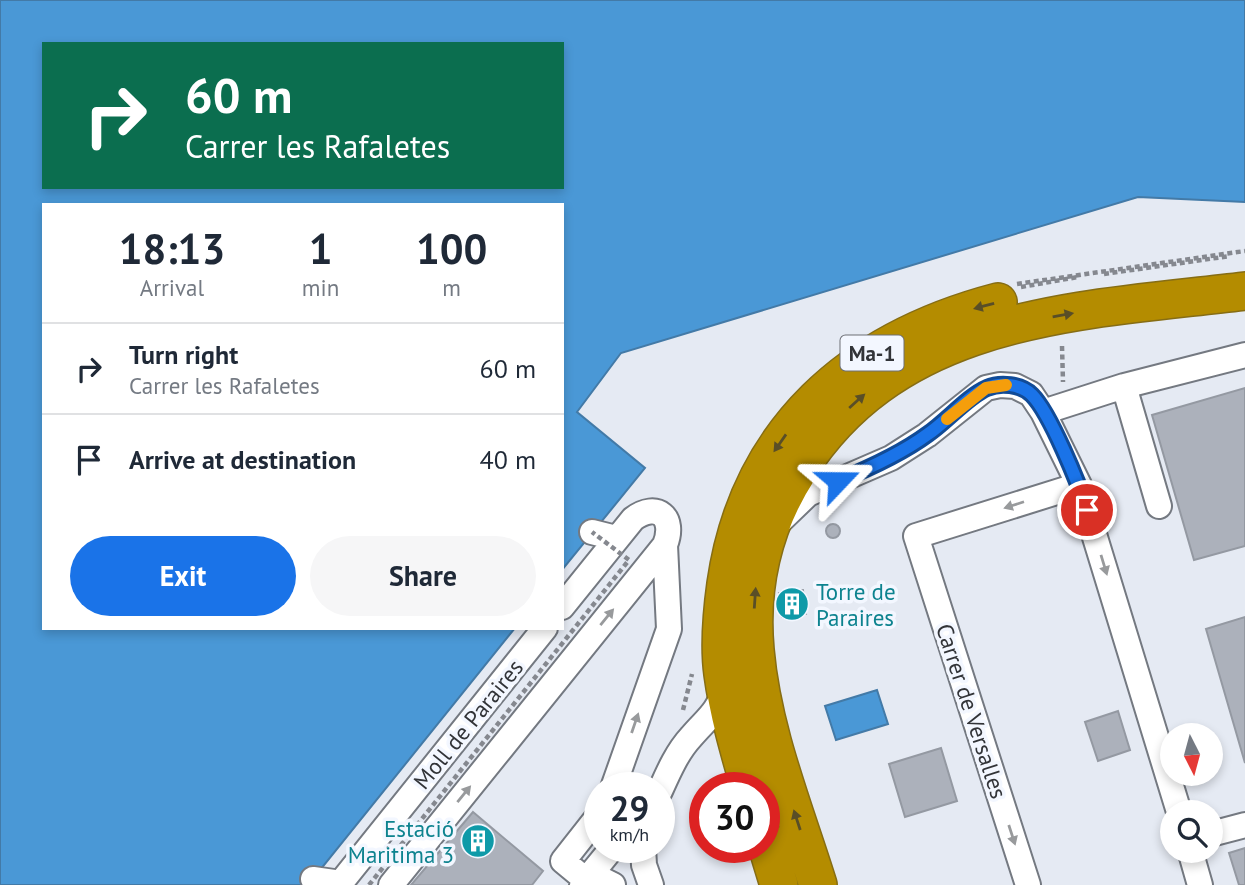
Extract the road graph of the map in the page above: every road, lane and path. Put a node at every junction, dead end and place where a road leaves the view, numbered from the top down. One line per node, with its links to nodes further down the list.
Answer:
1 (1245, 251): 3 (path)
2 (1245, 266): 19 (highway, Ma-1, one-way to 19)
3 (1006, 287)
4 (1245, 291): 14 (highway, Ma-1, one-way to 4)
5 (1062, 346): 8 (path)
6 (1245, 355): 7 (street)
7 (1124, 386): 9 (street); 11 (street)
8 (1059, 389)
9 (1043, 412): 10 (street); 14 (street)
10 (1079, 485): 26 (street, one-way to 26); 44 (street, Carrer de Versalles, one-way to 44)
11 (1159, 506)
12 (592, 532): 13 (street); 38 (path, bridge)
13 (616, 538): 15 (street); 16 (street)
14 (764, 543): 25 (highway, Ma-1, one-way to 14)
15 (665, 545): 22 (street, one-way to 15); 39 (street, one-way to 15)
16 (564, 604)
17 (543, 630): 37 (street, Moll de Paraires)
18 (692, 669): 21 (path)
19 (726, 687): 20 (highway, Ma-1); 21 (street)
20 (733, 726): 21 (street); 24 (highway, Ma-1)
21 (686, 727): 23 (street)
22 (619, 772)
23 (668, 772)
24 (760, 772)
25 (768, 772)
26 (1174, 800)
27 (780, 810): 43 (highway, Ma-1, one-way to 27)
28 (1245, 825): 29 (street)
29 (1223, 831)
30 (584, 834): 36 (street)
31 (600, 863): 36 (street)
32 (645, 863): 41 (street)
33 (772, 863): 42 (highway)
34 (1194, 863): 45 (street)
35 (313, 879): 37 (street)
36 (584, 882): 40 (street)
37 (340, 884)
38 (369, 885)
39 (391, 885)
40 (614, 885)
41 (651, 885)
42 (779, 885)
43 (818, 885)
44 (1028, 885)
45 (1200, 885)

